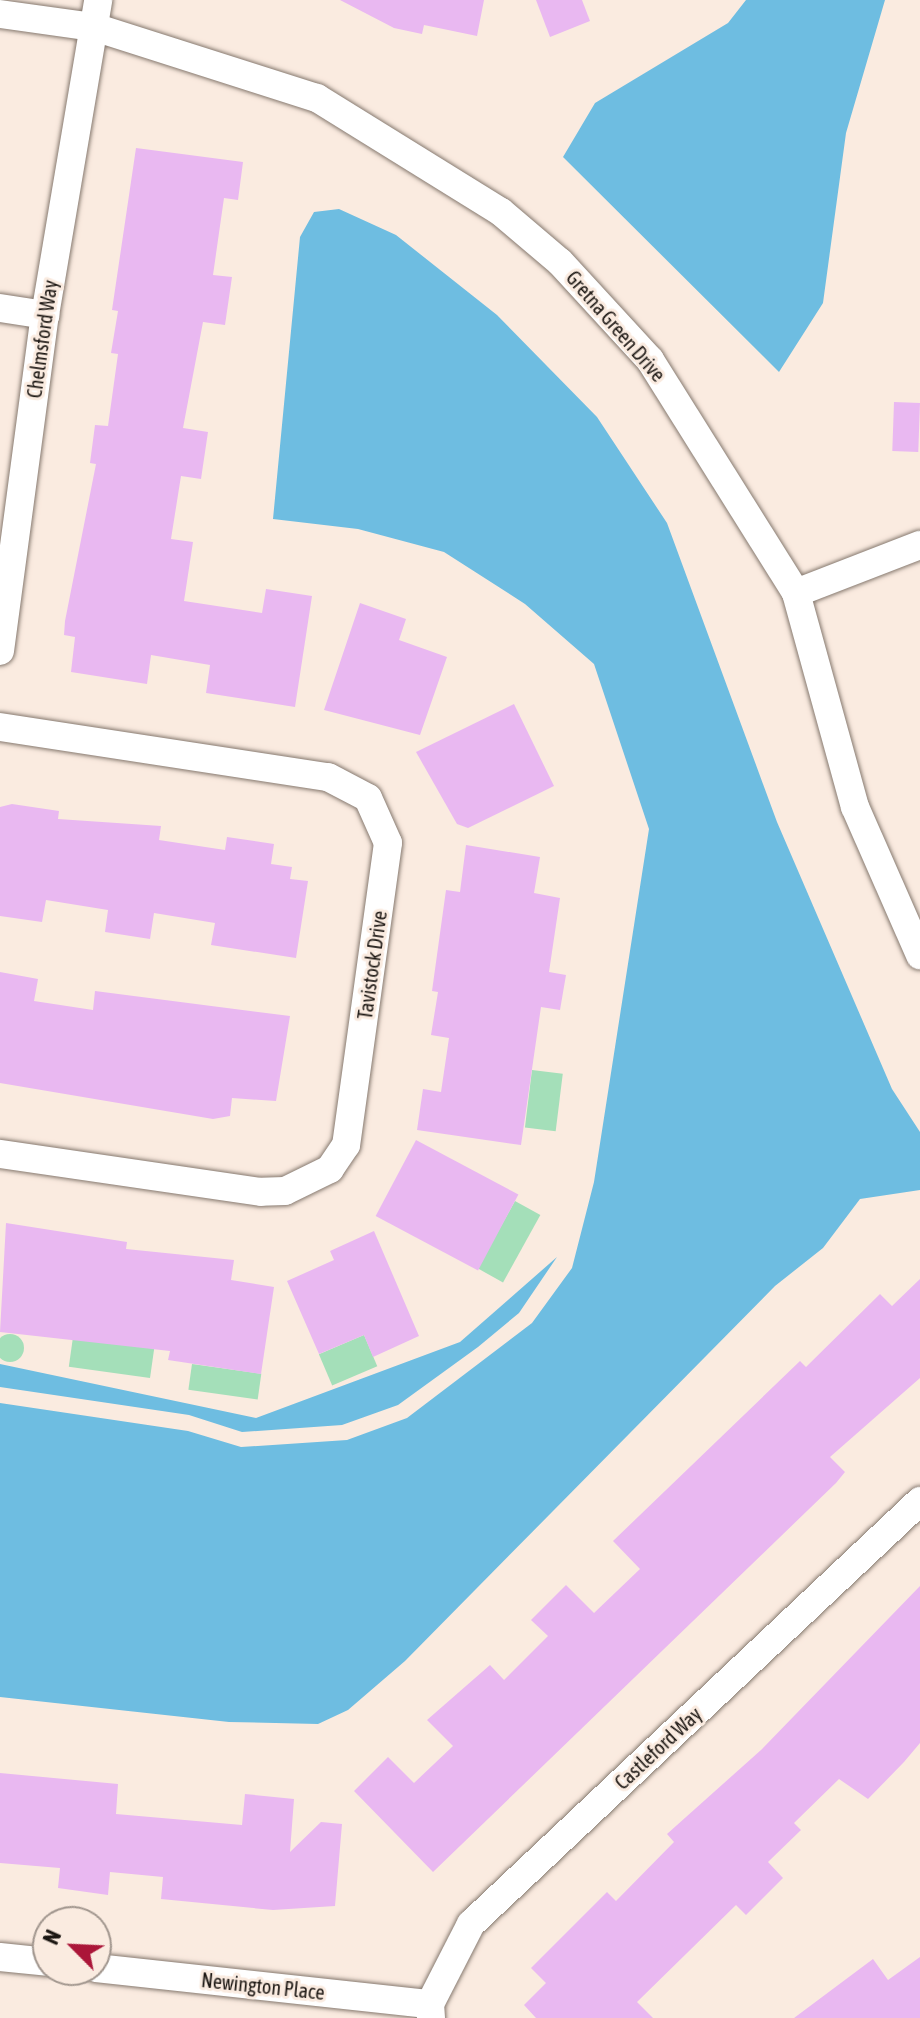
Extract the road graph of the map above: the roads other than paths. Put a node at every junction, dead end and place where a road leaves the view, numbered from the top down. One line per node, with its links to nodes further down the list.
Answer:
1 (0, 14): 2 (street, Gretna Green Drive)
2 (96, 14): 4 (street, Chelmsford Way); 6 (street, Gretna Green Drive)
3 (0, 308): 4 (street)
4 (45, 315): 7 (street, Chelmsford Way)
5 (920, 545): 6 (street)
6 (796, 593): 9 (street, Gretna Green Drive)
7 (0, 651)
8 (0, 727): 10 (street, Tavistock Drive)
9 (920, 955)
10 (0, 1154)
11 (920, 1501): 15 (street, Castleford Way)
12 (0, 1957): 13 (street)
13 (32, 1960)
14 (112, 1970): 15 (street, Newington Place)
15 (430, 2011)

